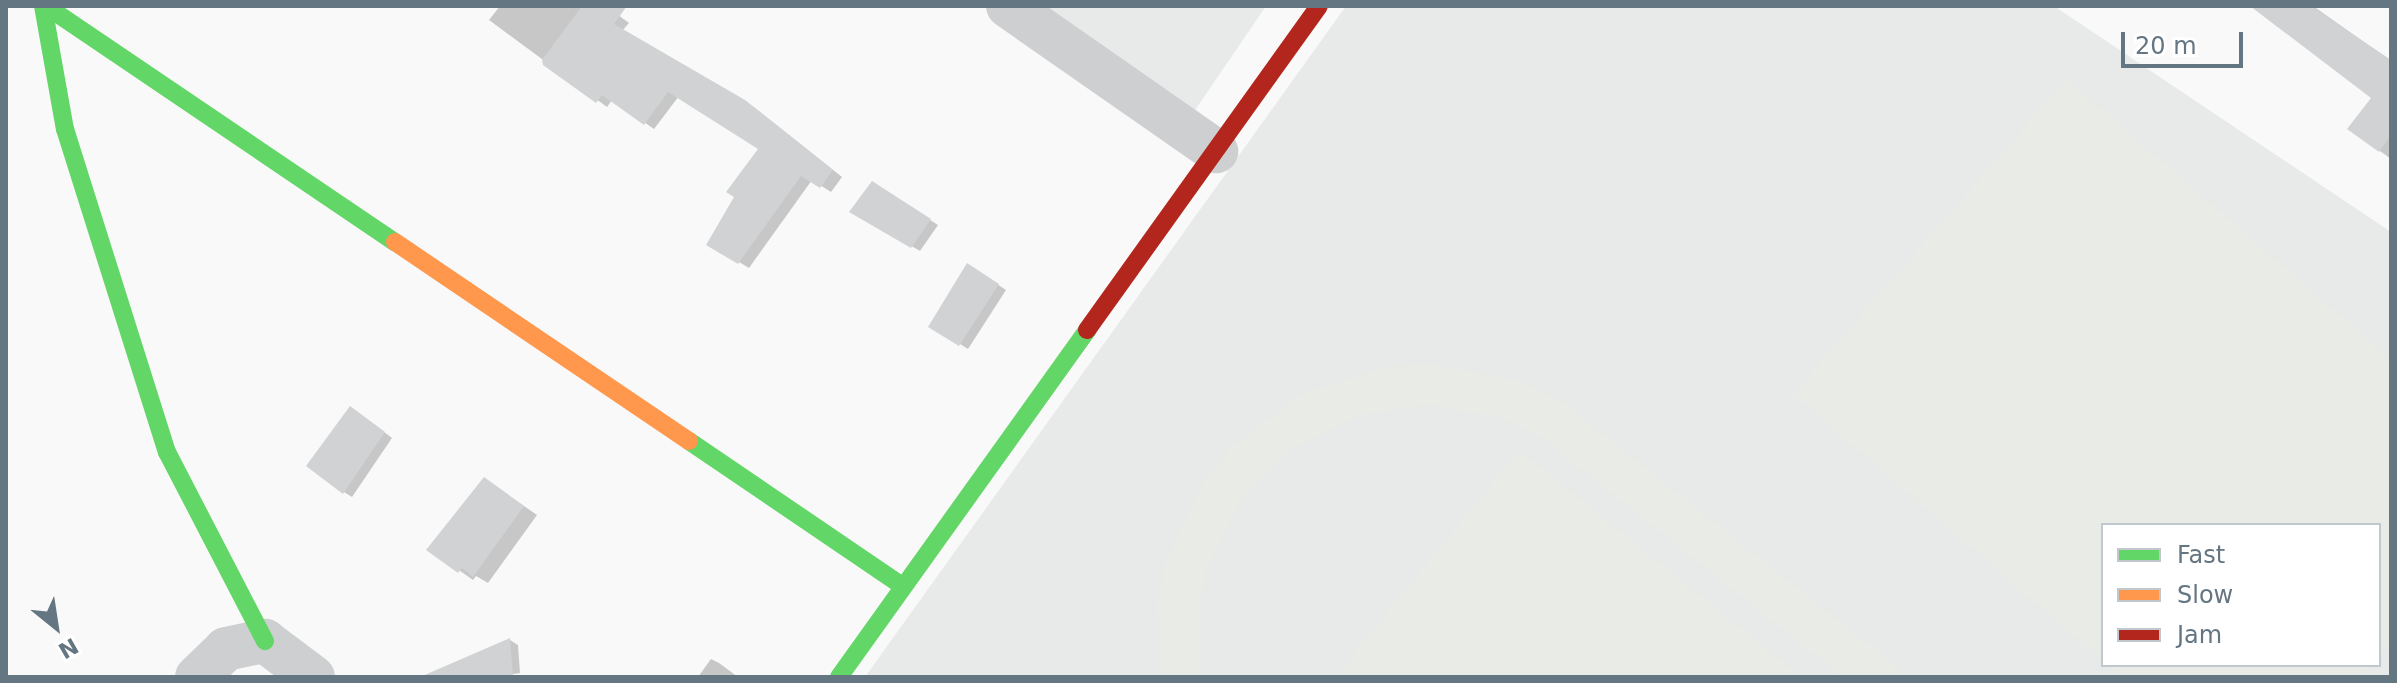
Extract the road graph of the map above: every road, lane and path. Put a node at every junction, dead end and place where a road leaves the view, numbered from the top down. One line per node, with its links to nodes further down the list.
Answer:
1 (44, 6): 5 (street); 6 (street)
2 (1008, 6): 4 (street)
3 (1319, 6): 4 (street)
4 (1216, 151): 5 (street)
5 (901, 585): 9 (street)
6 (265, 641): 7 (street); 8 (street)
7 (197, 677)
8 (313, 677)
9 (839, 677)

